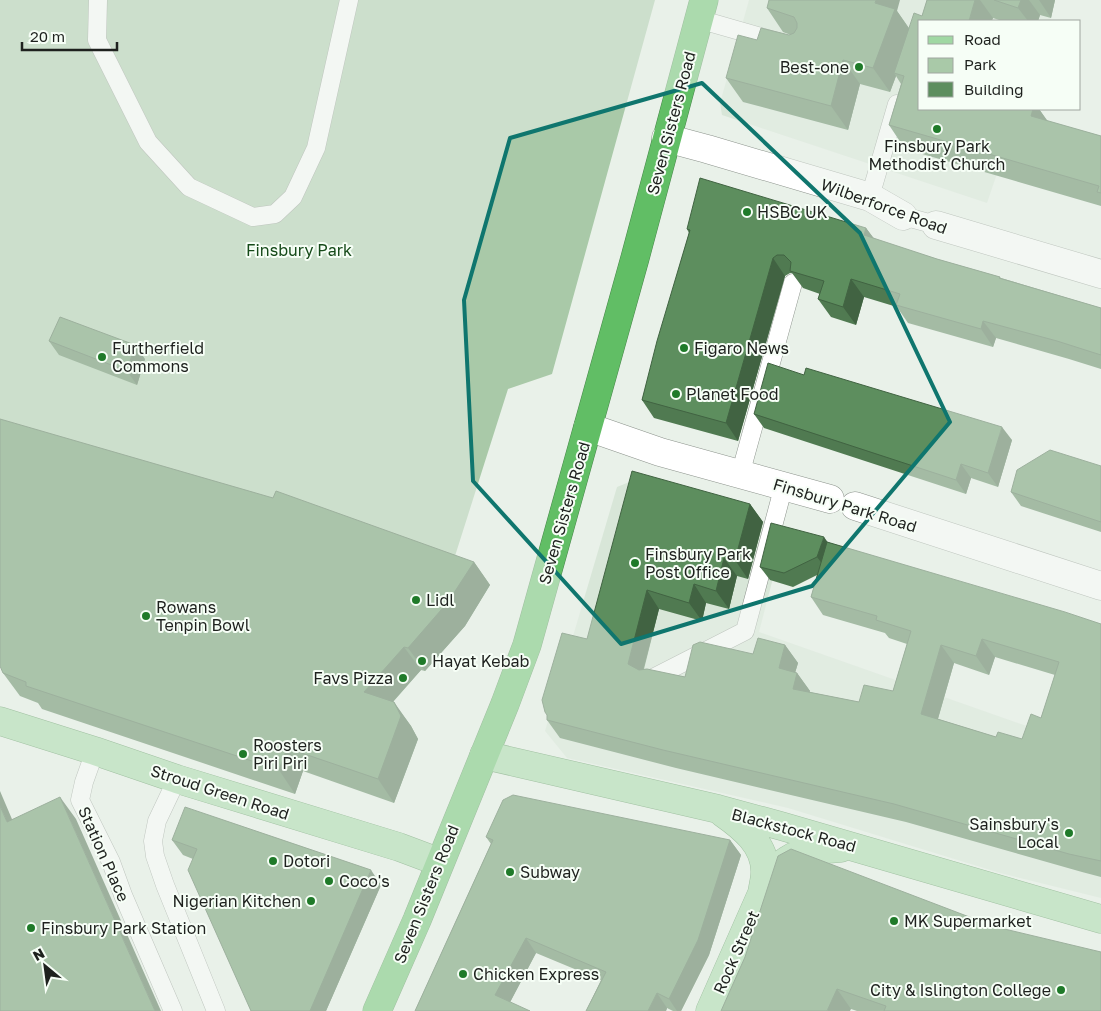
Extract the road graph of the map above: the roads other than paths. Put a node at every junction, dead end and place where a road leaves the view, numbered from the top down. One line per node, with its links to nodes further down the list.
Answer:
1 (98, 0): 2 (lane)
2 (349, 0)
3 (701, 10): 4 (lane); 6 (highway, Seven Sisters Road)
4 (795, 46)
5 (901, 92): 7 (lane)
6 (666, 138): 7 (street, Wilberforce Road); 12 (highway, Seven Sisters Road)
7 (870, 197): 8 (street, Wilberforce Road)
8 (903, 216): 9 (lane, Wilberforce Road)
9 (936, 225): 10 (street, Wilberforce Road)
10 (1101, 274)
11 (793, 282): 13 (lane)
12 (588, 427): 13 (street, Finsbury Park Road); 19 (highway, Seven Sisters Road)
13 (740, 475): 14 (street, Finsbury Park Road)
14 (784, 485): 15 (street, Finsbury Park Road); 16 (lane)
15 (1101, 586)
16 (653, 678)
17 (0, 720): 18 (main road, Stroud Green Road)
18 (95, 750): 20 (main road, Stroud Green Road); 26 (lane, Station Place)
19 (484, 755): 21 (main road, Blackstock Road); 23 (highway, Seven Sisters Road)
20 (176, 780): 23 (main road, Stroud Green Road); 27 (lane)
21 (718, 809): 22 (main road, Blackstock Road); 24 (main road, Rock Street)
22 (858, 847): 24 (main road, Rock Street); 25 (main road, Blackstock Road)
23 (440, 862): 28 (highway, Seven Sisters Road)
24 (762, 893): 29 (main road, Rock Street)
25 (1101, 919)
26 (174, 1011)
27 (216, 1011)
28 (377, 1011)
29 (710, 1011)

